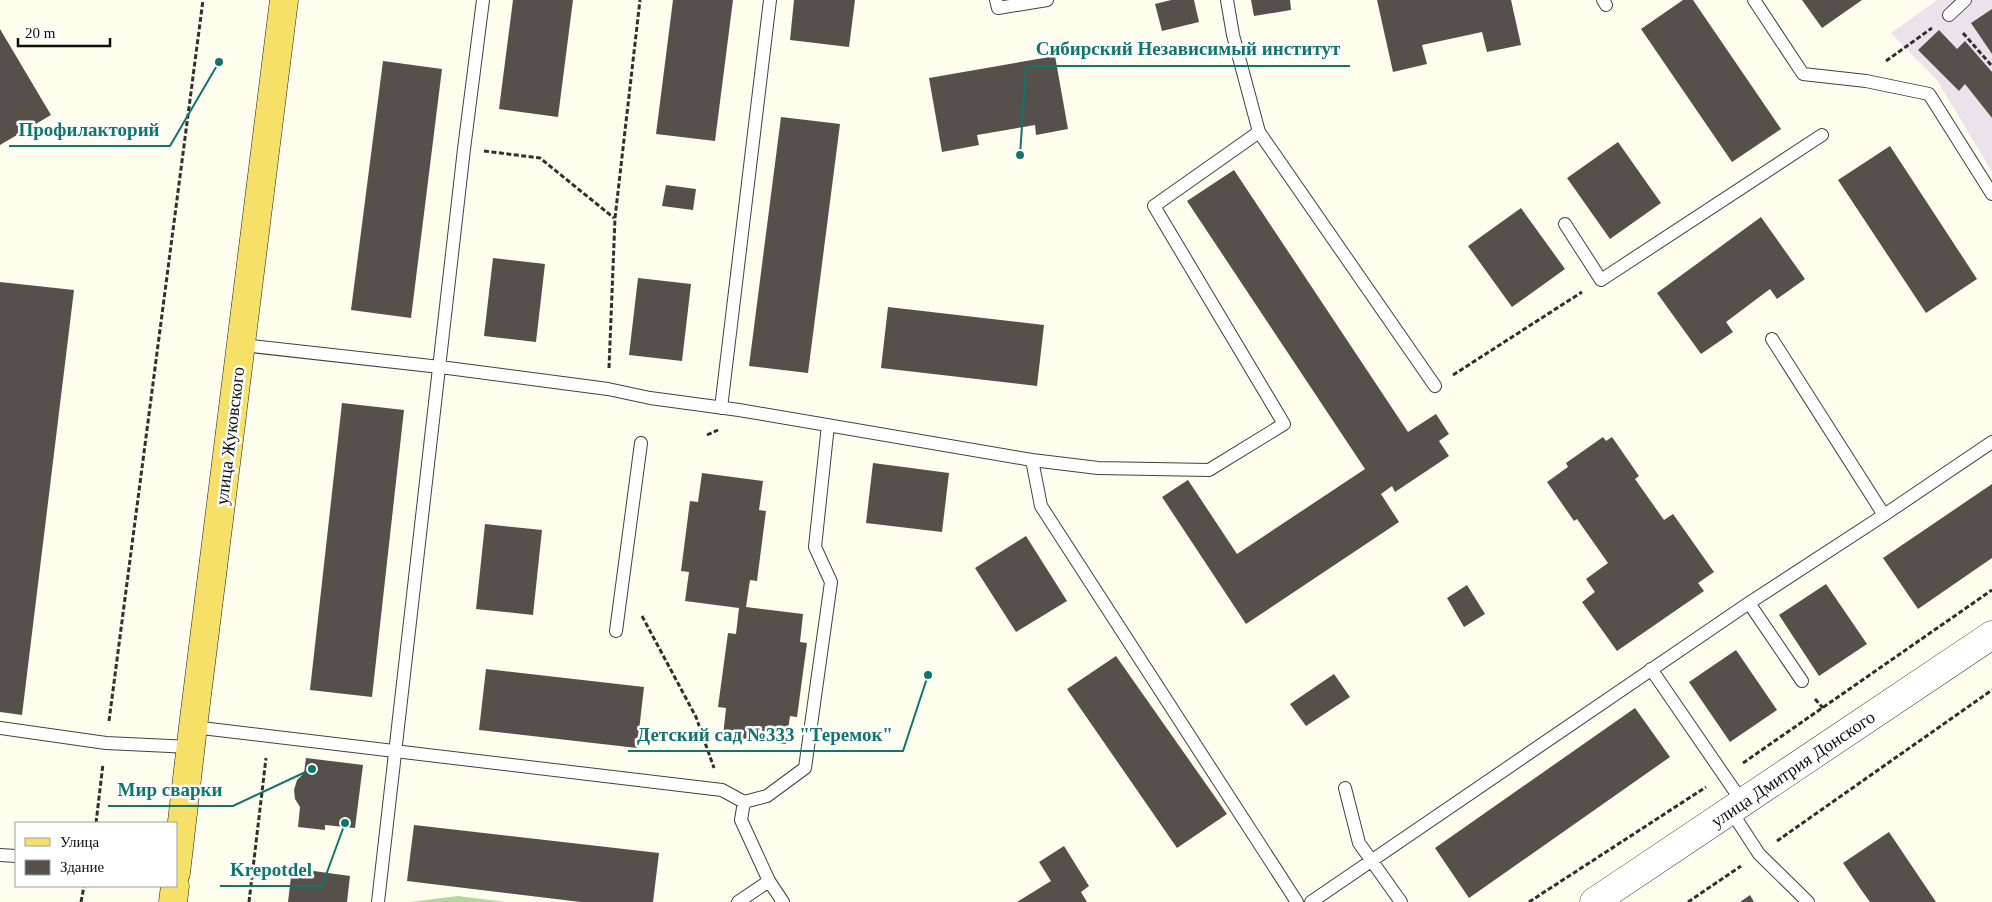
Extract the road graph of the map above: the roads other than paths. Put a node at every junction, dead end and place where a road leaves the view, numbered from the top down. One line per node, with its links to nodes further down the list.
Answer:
1 (284, 0): 15 (main road, улица Жуковского)
2 (483, 0): 16 (lane)
3 (770, 0): 18 (lane)
4 (996, 0): 5 (lane)
5 (1047, 0)
6 (1227, 0): 10 (lane)
7 (1754, 0): 12 (lane)
8 (1965, 0): 9 (lane)
9 (1949, 16)
10 (1259, 132): 17 (lane); 22 (lane)
11 (1822, 135): 13 (lane)
12 (1992, 194)
13 (1565, 224)
14 (1772, 339): 23 (lane)
15 (242, 345): 16 (lane); 30 (main road, улица Жуковского)
16 (440, 367): 18 (lane); 31 (lane)
17 (1435, 386)
18 (721, 408): 19 (lane)
19 (828, 425): 22 (lane); 33 (lane)
20 (1992, 442): 23 (lane)
21 (641, 443): 25 (lane)
22 (1032, 460): 45 (lane)
23 (1884, 515): 24 (lane)
24 (1748, 603): 27 (lane); 28 (lane)
25 (616, 631)
26 (1992, 635): 34 (street, улица Дмитрия Донского)
27 (1651, 669): 34 (lane); 38 (lane)
28 (1802, 681)
29 (0, 728): 30 (lane)
30 (192, 737): 31 (lane); 35 (main road, улица Жуковского)
31 (395, 751): 33 (lane); 42 (lane)
32 (1346, 788): 38 (lane)
33 (744, 802): 39 (lane)
34 (1737, 807): 48 (street, улица Дмитрия Донского); 49 (lane)
35 (178, 839)
36 (0, 855): 37 (lane)
37 (15, 856)
38 (1371, 862): 46 (lane); 47 (lane)
39 (769, 881): 43 (lane); 44 (lane)
40 (175, 887): 41 (main road)
41 (173, 902)
42 (378, 902)
43 (738, 902)
44 (783, 902)
45 (1297, 902)
46 (1311, 902)
47 (1402, 902)
48 (1594, 902)
49 (1808, 902)

